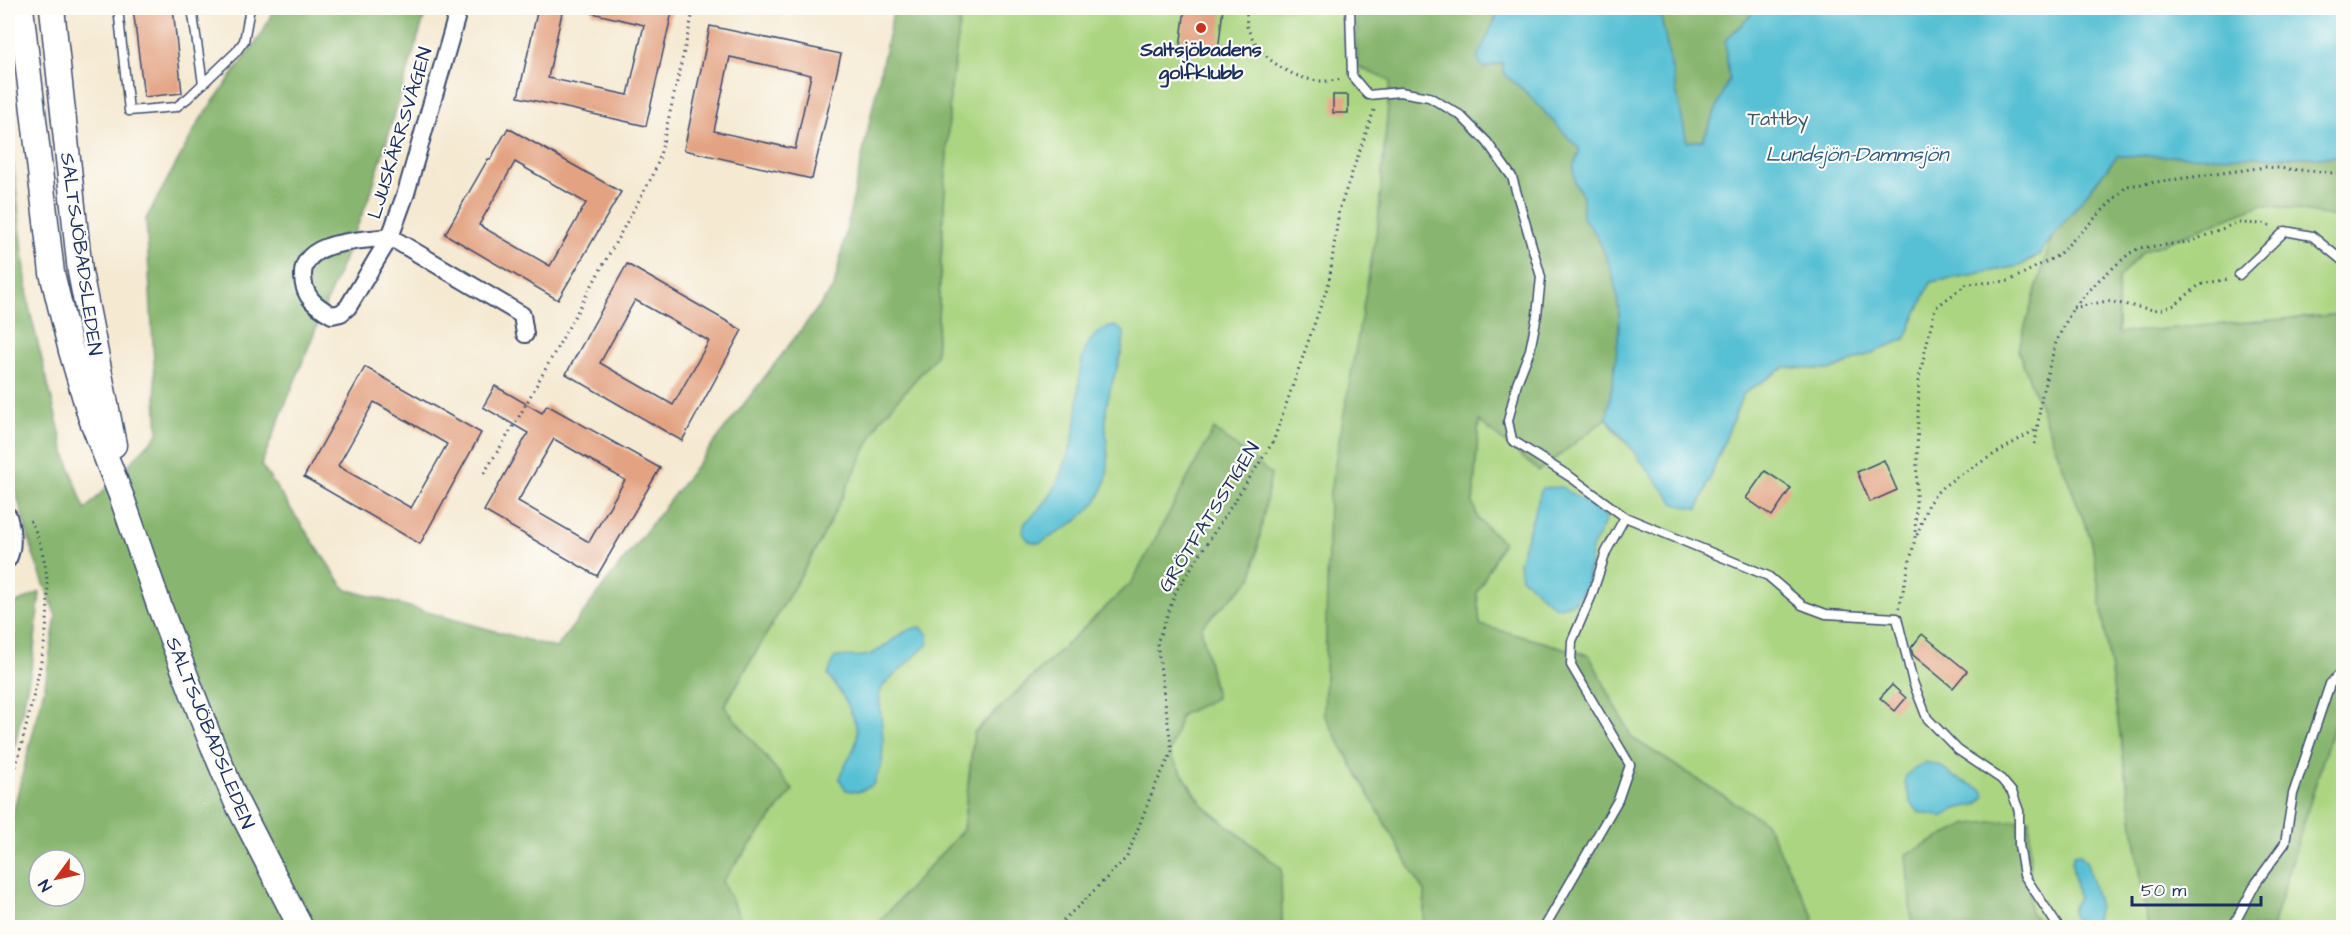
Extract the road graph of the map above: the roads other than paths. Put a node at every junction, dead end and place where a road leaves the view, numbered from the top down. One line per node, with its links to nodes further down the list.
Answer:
1 (21, 8): 13 (main road, SALTSJÖBADSLEDEN)
2 (52, 8): 13 (main road, SALTSJÖBADSLEDEN)
3 (118, 8): 8 (lane)
4 (192, 8): 8 (lane)
5 (250, 8): 8 (lane)
6 (459, 8): 9 (street, LJUSKÄRRSVÄGEN)
7 (1350, 8): 14 (lane)
8 (203, 84)
9 (390, 237): 9 (street, LJUSKÄRRSVÄGEN); 12 (street)
10 (2343, 262): 11 (lane)
11 (2239, 275)
12 (525, 334)
13 (122, 498): 18 (main road, SALTSJÖBADSLEDEN)
14 (1625, 517): 19 (lane); 20 (lane)
15 (9, 521): 16 (street)
16 (8, 559)
17 (2343, 668): 21 (lane)
18 (301, 927)
19 (1544, 927)
20 (2059, 927)
21 (2232, 927)

